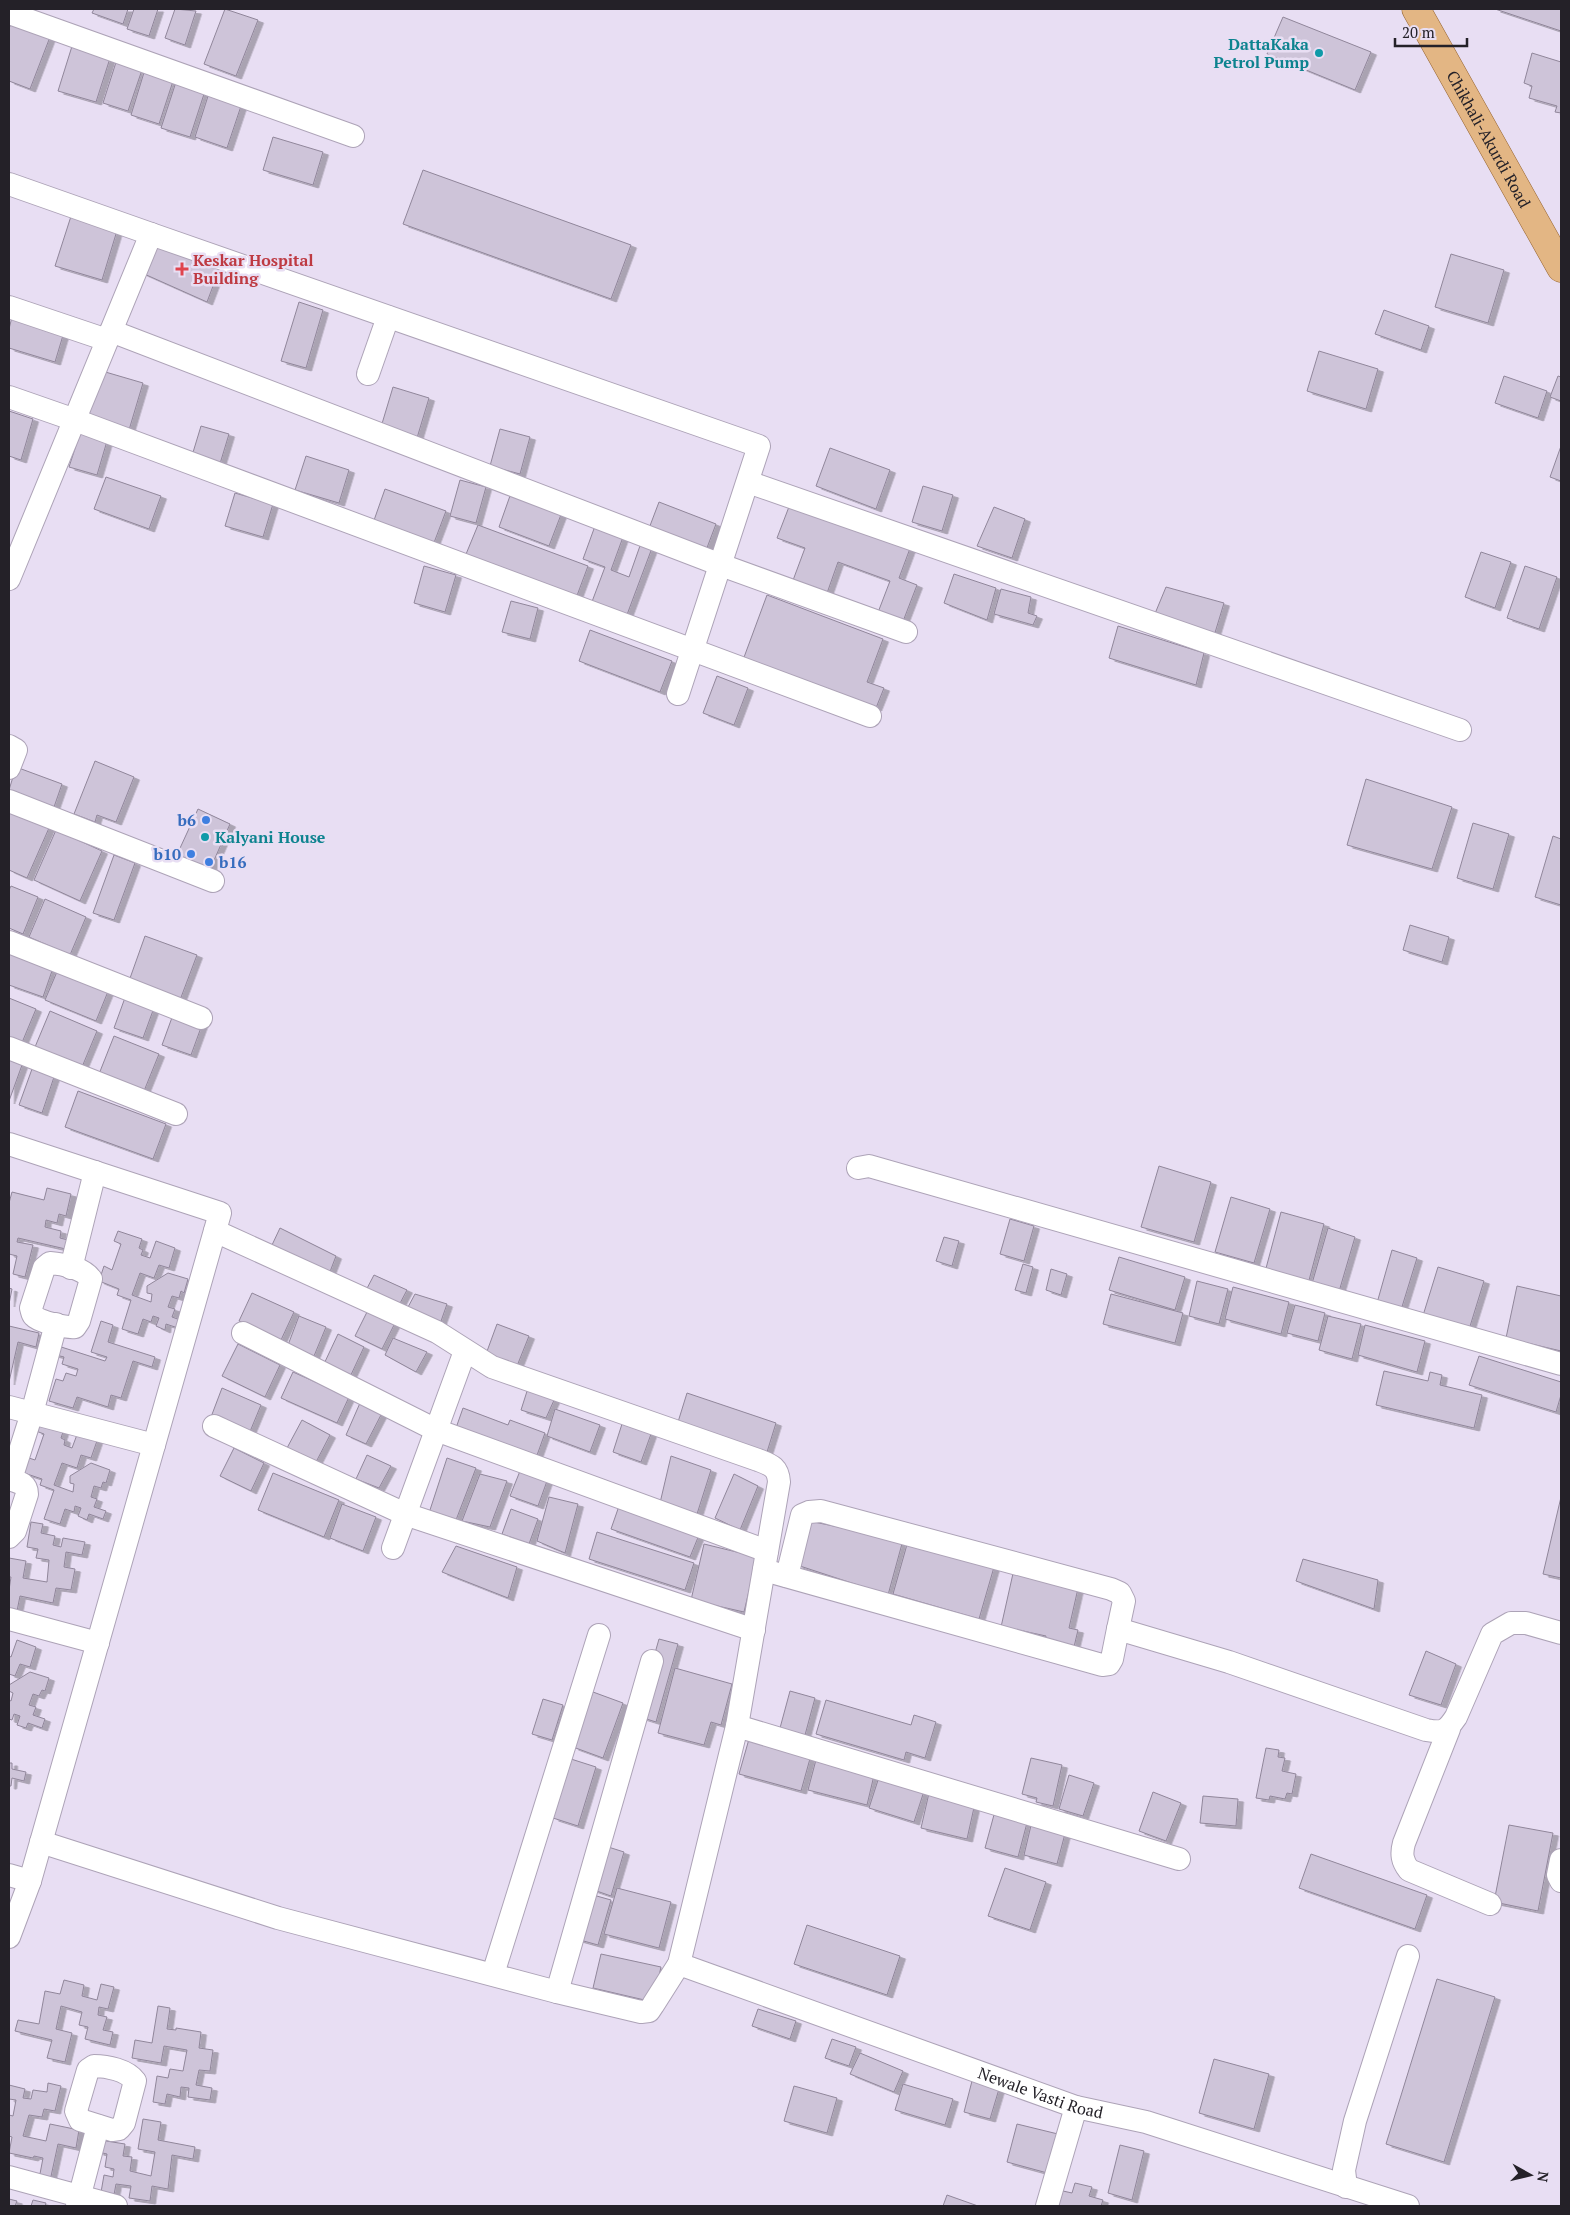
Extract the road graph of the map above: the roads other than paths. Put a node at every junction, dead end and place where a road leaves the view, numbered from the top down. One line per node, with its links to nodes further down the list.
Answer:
1 (1416, 9): 6 (main road, Chikhali-Akurdi Road)
2 (9, 13): 3 (street)
3 (353, 136)
4 (9, 184): 5 (street)
5 (151, 234): 8 (street); 9 (street)
6 (1561, 268)
7 (9, 307): 9 (street)
8 (388, 317): 10 (street); 13 (street)
9 (109, 336): 12 (street); 14 (street)
10 (368, 374)
11 (9, 397): 12 (street)
12 (75, 420): 15 (street); 17 (street)
13 (748, 482): 14 (street); 20 (street)
14 (721, 565): 16 (street); 17 (street)
15 (9, 579)
16 (906, 632)
17 (693, 650): 18 (street); 19 (street)
18 (678, 694)
19 (870, 716)
20 (1460, 730)
21 (9, 746): 22 (street)
22 (9, 768)
23 (9, 801): 24 (street)
24 (213, 881)
25 (9, 942): 26 (street)
26 (200, 1018)
27 (9, 1048): 28 (street)
28 (176, 1114)
29 (9, 1144): 31 (street)
30 (858, 1168): 37 (street)
31 (95, 1172): 32 (street); 33 (street)
32 (215, 1231): 36 (street); 42 (street)
33 (72, 1268): 34 (street); 34 (street)
34 (56, 1324): 39 (street)
35 (243, 1333): 41 (street)
36 (465, 1351): 41 (street); 47 (street)
37 (1561, 1364)
38 (9, 1407): 39 (street)
39 (32, 1413): 42 (street); 43 (street)
40 (214, 1426): 44 (street)
41 (436, 1430): 44 (street); 47 (street)
42 (154, 1445): 54 (street)
43 (10, 1479): 45 (street)
44 (405, 1514): 46 (street); 51 (street)
45 (9, 1537)
46 (393, 1548)
47 (766, 1560): 48 (street); 51 (street)
48 (787, 1576): 50 (street); 50 (street)
49 (9, 1619): 54 (street)
50 (1118, 1629): 57 (street)
51 (754, 1630): 56 (street)
52 (1561, 1633): 57 (street)
53 (599, 1635): 68 (street)
54 (98, 1643): 58 (street)
55 (652, 1661): 69 (street)
56 (737, 1726): 59 (street); 67 (street)
57 (1449, 1729): 64 (street)
58 (41, 1842): 62 (street); 68 (street)
59 (1179, 1859)
60 (1561, 1860): 63 (street)
61 (9, 1875): 62 (street)
62 (30, 1881): 65 (street)
63 (1561, 1881)
64 (1490, 1904)
65 (9, 1937)
66 (1408, 1956): 73 (street)
67 (679, 1964): 69 (street); 70 (street, Newale Vasti Road)
68 (493, 1974): 69 (street)
69 (557, 1992)
70 (1076, 2107): 73 (street, Newale Vasti Road); 76 (street)
71 (98, 2126): 74 (street)
72 (9, 2177): 74 (street)
73 (1346, 2186): 77 (street, Newale Vasti Road)
74 (78, 2201): 75 (street)
75 (116, 2206)
76 (1047, 2206)
77 (1408, 2206)

